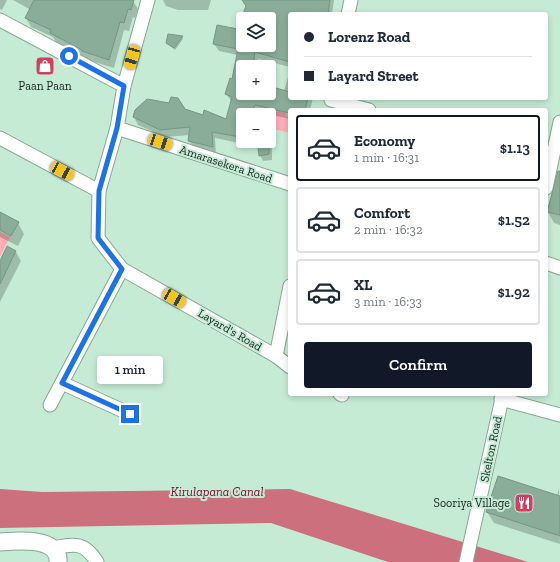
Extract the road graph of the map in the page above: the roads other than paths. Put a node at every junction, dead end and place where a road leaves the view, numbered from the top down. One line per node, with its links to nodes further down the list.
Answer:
1 (148, 0): 5 (street, Layard's Road)
2 (351, 0): 3 (street)
3 (348, 12)
4 (0, 20): 5 (street)
5 (124, 86): 9 (street, Layard's Road)
6 (330, 103): 7 (street)
7 (358, 108)
8 (560, 122): 11 (street)
9 (117, 128): 12 (street, Amarasekera Road); 13 (street, Layard's Road)
10 (0, 138): 13 (street)
11 (548, 179)
12 (288, 183)
13 (99, 191): 16 (street, Layard's Road)
14 (548, 264): 15 (street)
15 (560, 268)
16 (122, 269): 18 (street, Layard's Road); 20 (street)
17 (288, 296): 18 (street)
18 (276, 356): 19 (street, Layard's Road)
19 (288, 365)
20 (62, 383): 22 (street); 23 (street)
21 (502, 396): 24 (street); 28 (street, Skelton Road)
22 (50, 405)
23 (130, 414)
24 (560, 415)
25 (0, 542): 26 (street)
26 (55, 555): 27 (street)
27 (98, 562)
28 (466, 562)

